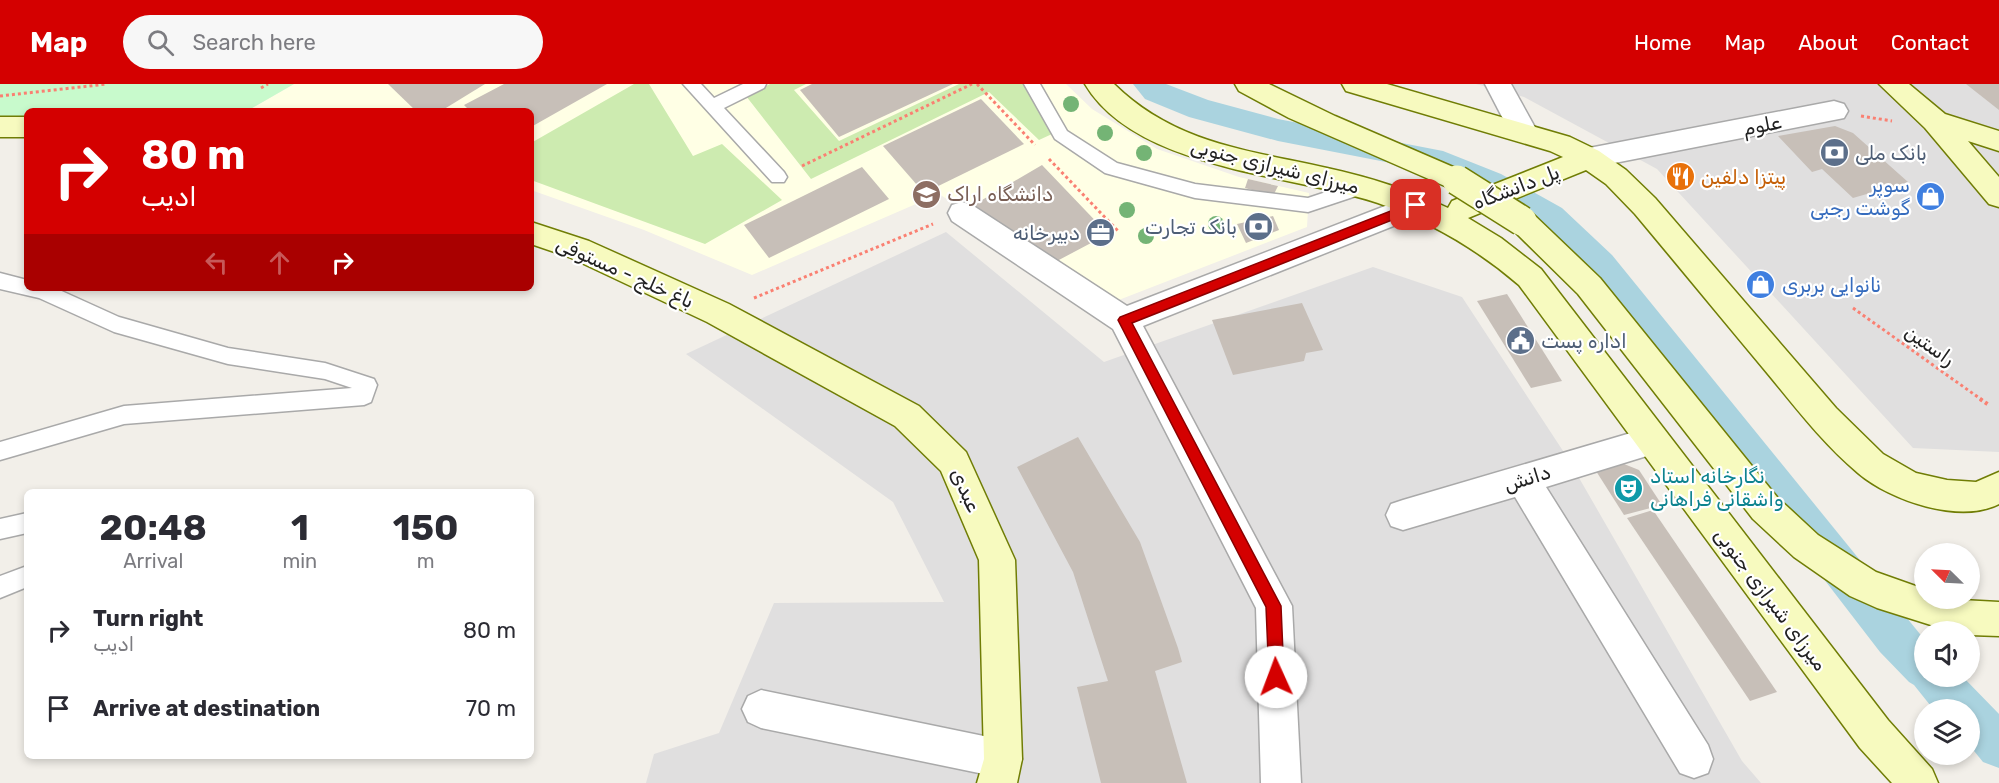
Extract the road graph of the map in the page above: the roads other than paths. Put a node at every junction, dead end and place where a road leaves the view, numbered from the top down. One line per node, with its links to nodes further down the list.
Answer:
1 (691, 84): 9 (lane)
2 (758, 84): 9 (lane)
3 (1032, 84): 18 (lane)
4 (1098, 84): 18 (main road, میرزای شیرازی جنوبی)
5 (1248, 84): 37 (main road, bridge)
6 (1355, 84): 14 (main road)
7 (1498, 84): 14 (street)
8 (1892, 84): 11 (main road)
9 (712, 106): 17 (lane)
10 (1834, 111): 16 (street, علوم)
11 (1935, 121): 15 (main road); 19 (main road)
12 (0, 127): 13 (main road)
13 (24, 127)
14 (1523, 131): 16 (main road)
15 (1999, 141)
16 (1589, 158): 20 (main road, پل دانشگاه); 31 (main road)
17 (778, 177)
18 (1362, 187): 20 (main road, میرزای شیرازی جنوبی)
19 (1999, 196)
20 (1430, 211): 27 (street); 28 (main road, میرزای شیرازی جنوبی)
21 (962, 213): 27 (street)
22 (534, 234): 26 (main road, باغ خلج - مستوفی)
23 (0, 281): 24 (lane)
24 (24, 287)
25 (43, 291): 29 (lane)
26 (718, 313): 41 (main road, عبدی)
27 (1124, 320): 40 (street)
28 (1651, 441): 30 (street, دانش); 43 (main road, میرزای شیرازی جنوبی)
29 (0, 451)
30 (1523, 480): 32 (street, دانش); 39 (street)
31 (1999, 487)
32 (1403, 515)
33 (24, 524): 34 (lane)
34 (0, 529)
35 (24, 577): 36 (lane)
36 (0, 587)
37 (1999, 619)
38 (761, 709): 41 (street, عبدی)
39 (1694, 759)
40 (1280, 765): 42 (street)
41 (1000, 771)
42 (1256, 783)
43 (1918, 783)

